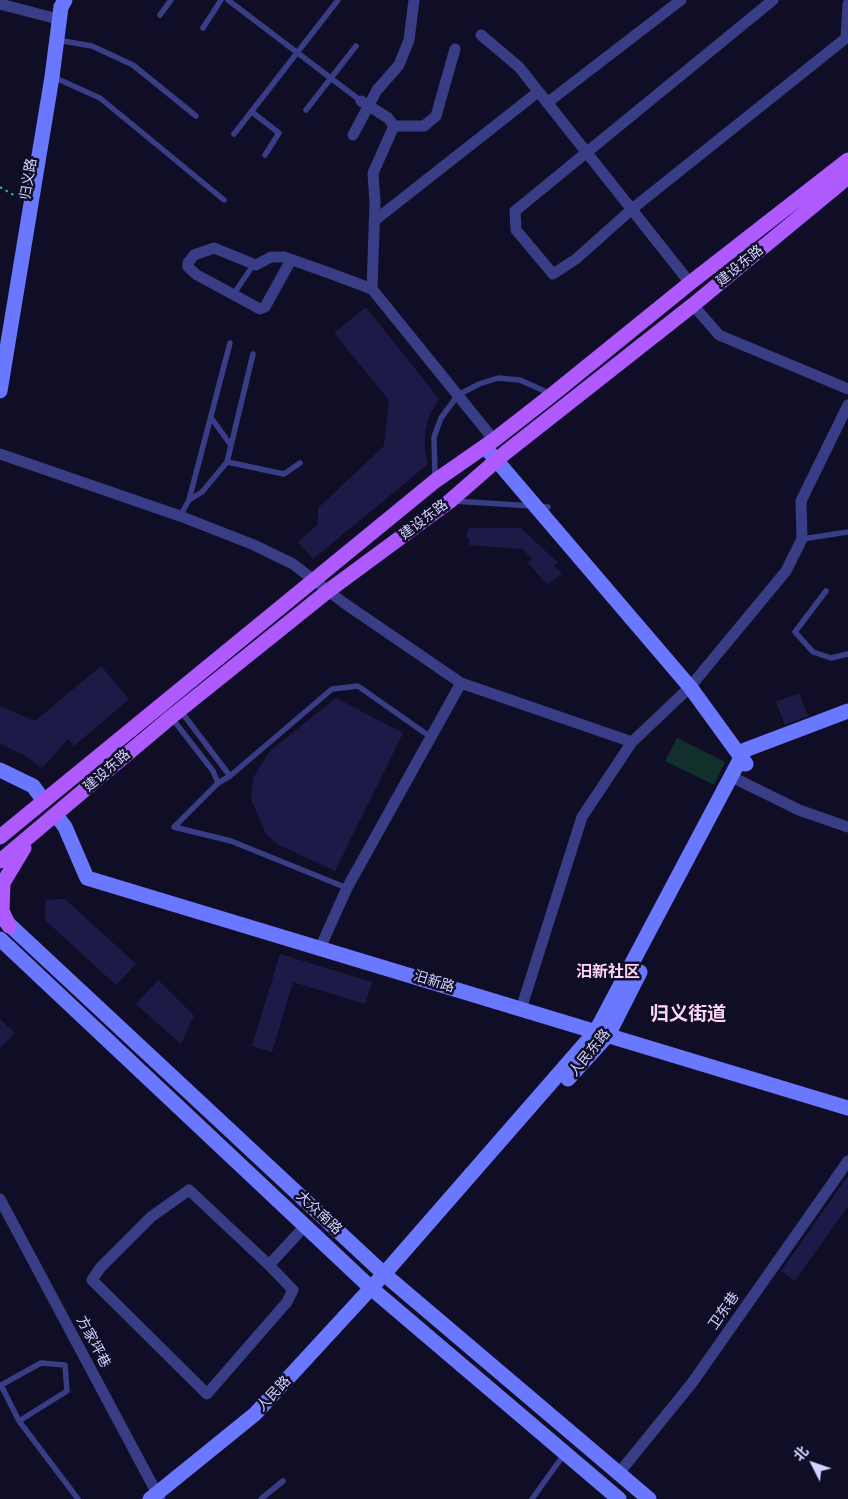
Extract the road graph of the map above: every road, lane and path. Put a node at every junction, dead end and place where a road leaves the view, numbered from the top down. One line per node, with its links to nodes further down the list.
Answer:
1 (58, 0): 13 (street, 归义路)
2 (65, 0): 16 (street)
3 (171, 0): 12 (lane)
4 (222, 0): 14 (lane)
5 (228, 0): 19 (lane)
6 (338, 0): 19 (lane)
7 (414, 0): 23 (street)
8 (681, 0): 24 (street)
9 (773, 0): 31 (street)
10 (0, 4): 13 (street)
11 (848, 4): 38 (street)
12 (160, 15)
13 (54, 18): 37 (street, 归义路)
14 (203, 28)
15 (481, 35): 22 (street)
16 (57, 40): 21 (street); 27 (lane)
17 (356, 46): 20 (lane)
18 (456, 49): 28 (street)
19 (297, 52): 20 (lane); 26 (lane)
20 (331, 78): 23 (lane); 25 (lane)
21 (51, 79): 36 (lane); 50 (street)
22 (538, 92): 24 (street); 39 (street)
23 (364, 104): 28 (street); 30 (street)
24 (547, 104): 31 (street)
25 (306, 110)
26 (252, 112): 29 (lane); 32 (lane)
27 (196, 116)
28 (394, 126): 39 (street)
29 (234, 134)
30 (353, 135)
31 (587, 153): 38 (street); 38 (street)
32 (265, 155)
33 (848, 160): 42 (main road, 建设东路)
34 (848, 177): 45 (main road, 建设东路)
35 (0, 187): 37 (path)
36 (224, 200)
37 (25, 202): 48 (street, 归义路)
38 (632, 209): 42 (street)
39 (374, 222): 43 (street)
40 (291, 260): 41 (street); 43 (street); 44 (street)
41 (254, 264): 44 (lane); 44 (street)
42 (690, 283): 51 (main road, 建设东路)
43 (372, 289): 52 (street)
44 (233, 295)
45 (693, 305): 49 (street); 58 (main road, 建设东路)
46 (230, 343): 54 (lane)
47 (253, 354): 56 (lane)
48 (0, 358)
49 (848, 389)
50 (0, 391)
51 (553, 394): 52 (lane); 55 (main road, 建设东路)
52 (458, 395): 55 (street); 61 (lane)
53 (848, 405): 67 (street)
54 (212, 419): 56 (lane); 62 (lane)
55 (490, 443): 58 (street); 61 (main road, 建设东路)
56 (230, 444): 59 (lane)
57 (0, 454): 65 (street)
58 (501, 457): 63 (main road, 建设东路); 64 (street)
59 (227, 462): 60 (lane); 62 (lane)
60 (300, 463)
61 (435, 481): 68 (main road, 建设东路)
62 (189, 500): 65 (lane)
63 (450, 501): 64 (lane); 69 (main road, 建设东路)
64 (542, 507): 73 (street)
65 (180, 516): 68 (street)
66 (848, 532): 67 (lane)
67 (802, 539): 73 (street)
68 (315, 579): 69 (street); 74 (main road, 建设东路)
69 (328, 591): 72 (street); 76 (main road, 建设东路)
70 (826, 591): 71 (lane)
71 (848, 654)
72 (461, 683): 78 (street); 79 (street)
73 (692, 685): 79 (street); 80 (street)
74 (166, 700): 76 (lane); 76 (lane); 85 (main road, 建设东路)
75 (848, 712): 80 (street)
76 (175, 714): 82 (lane); 84 (lane); 86 (main road, 建设东路)
77 (848, 720): 80 (street)
78 (432, 738): 82 (lane); 91 (street)
79 (632, 742): 95 (street)
80 (746, 758): 83 (street, 人民东路)
81 (0, 770): 85 (street)
82 (230, 776): 84 (lane)
83 (735, 778): 87 (street); 96 (street, 人民东路)
84 (218, 783): 91 (lane)
85 (44, 801): 89 (main road, 建设东路)
86 (56, 815): 88 (main road, 建设东路); 94 (street, 汨新路)
87 (848, 827)
88 (32, 836): 90 (main road, 建设东路); 92 (main road)
89 (0, 837)
90 (0, 861)
91 (347, 888): 94 (street)
92 (4, 921): 103 (street, 大众南路)
93 (0, 939): 101 (street, 大众南路)
94 (322, 944): 95 (street, 汨新路)
95 (522, 1004): 96 (street, 汨新路)
96 (604, 1029): 97 (street); 98 (street, 汨新路); 103 (street, 人民东路)
97 (848, 1099)
98 (848, 1108)
99 (848, 1161): 107 (street, 卫东巷)
100 (0, 1198): 109 (street, 方家坪巷)
101 (305, 1226): 102 (street); 104 (street, 大众南路)
102 (269, 1265): 102 (street)
103 (388, 1277): 104 (street, 人民东路); 107 (street, 大众南路)
104 (374, 1291): 106 (street, 大众南路); 109 (street, 人民路)
105 (19, 1421): 105 (lane); 110 (lane)
106 (565, 1453): 112 (lane); 113 (street, 大众南路)
107 (619, 1473): 114 (street, 大众南路)
108 (283, 1480): 111 (lane)
109 (159, 1498)
110 (78, 1499)
111 (261, 1499)
112 (532, 1499)
113 (619, 1499)
114 (648, 1499)

